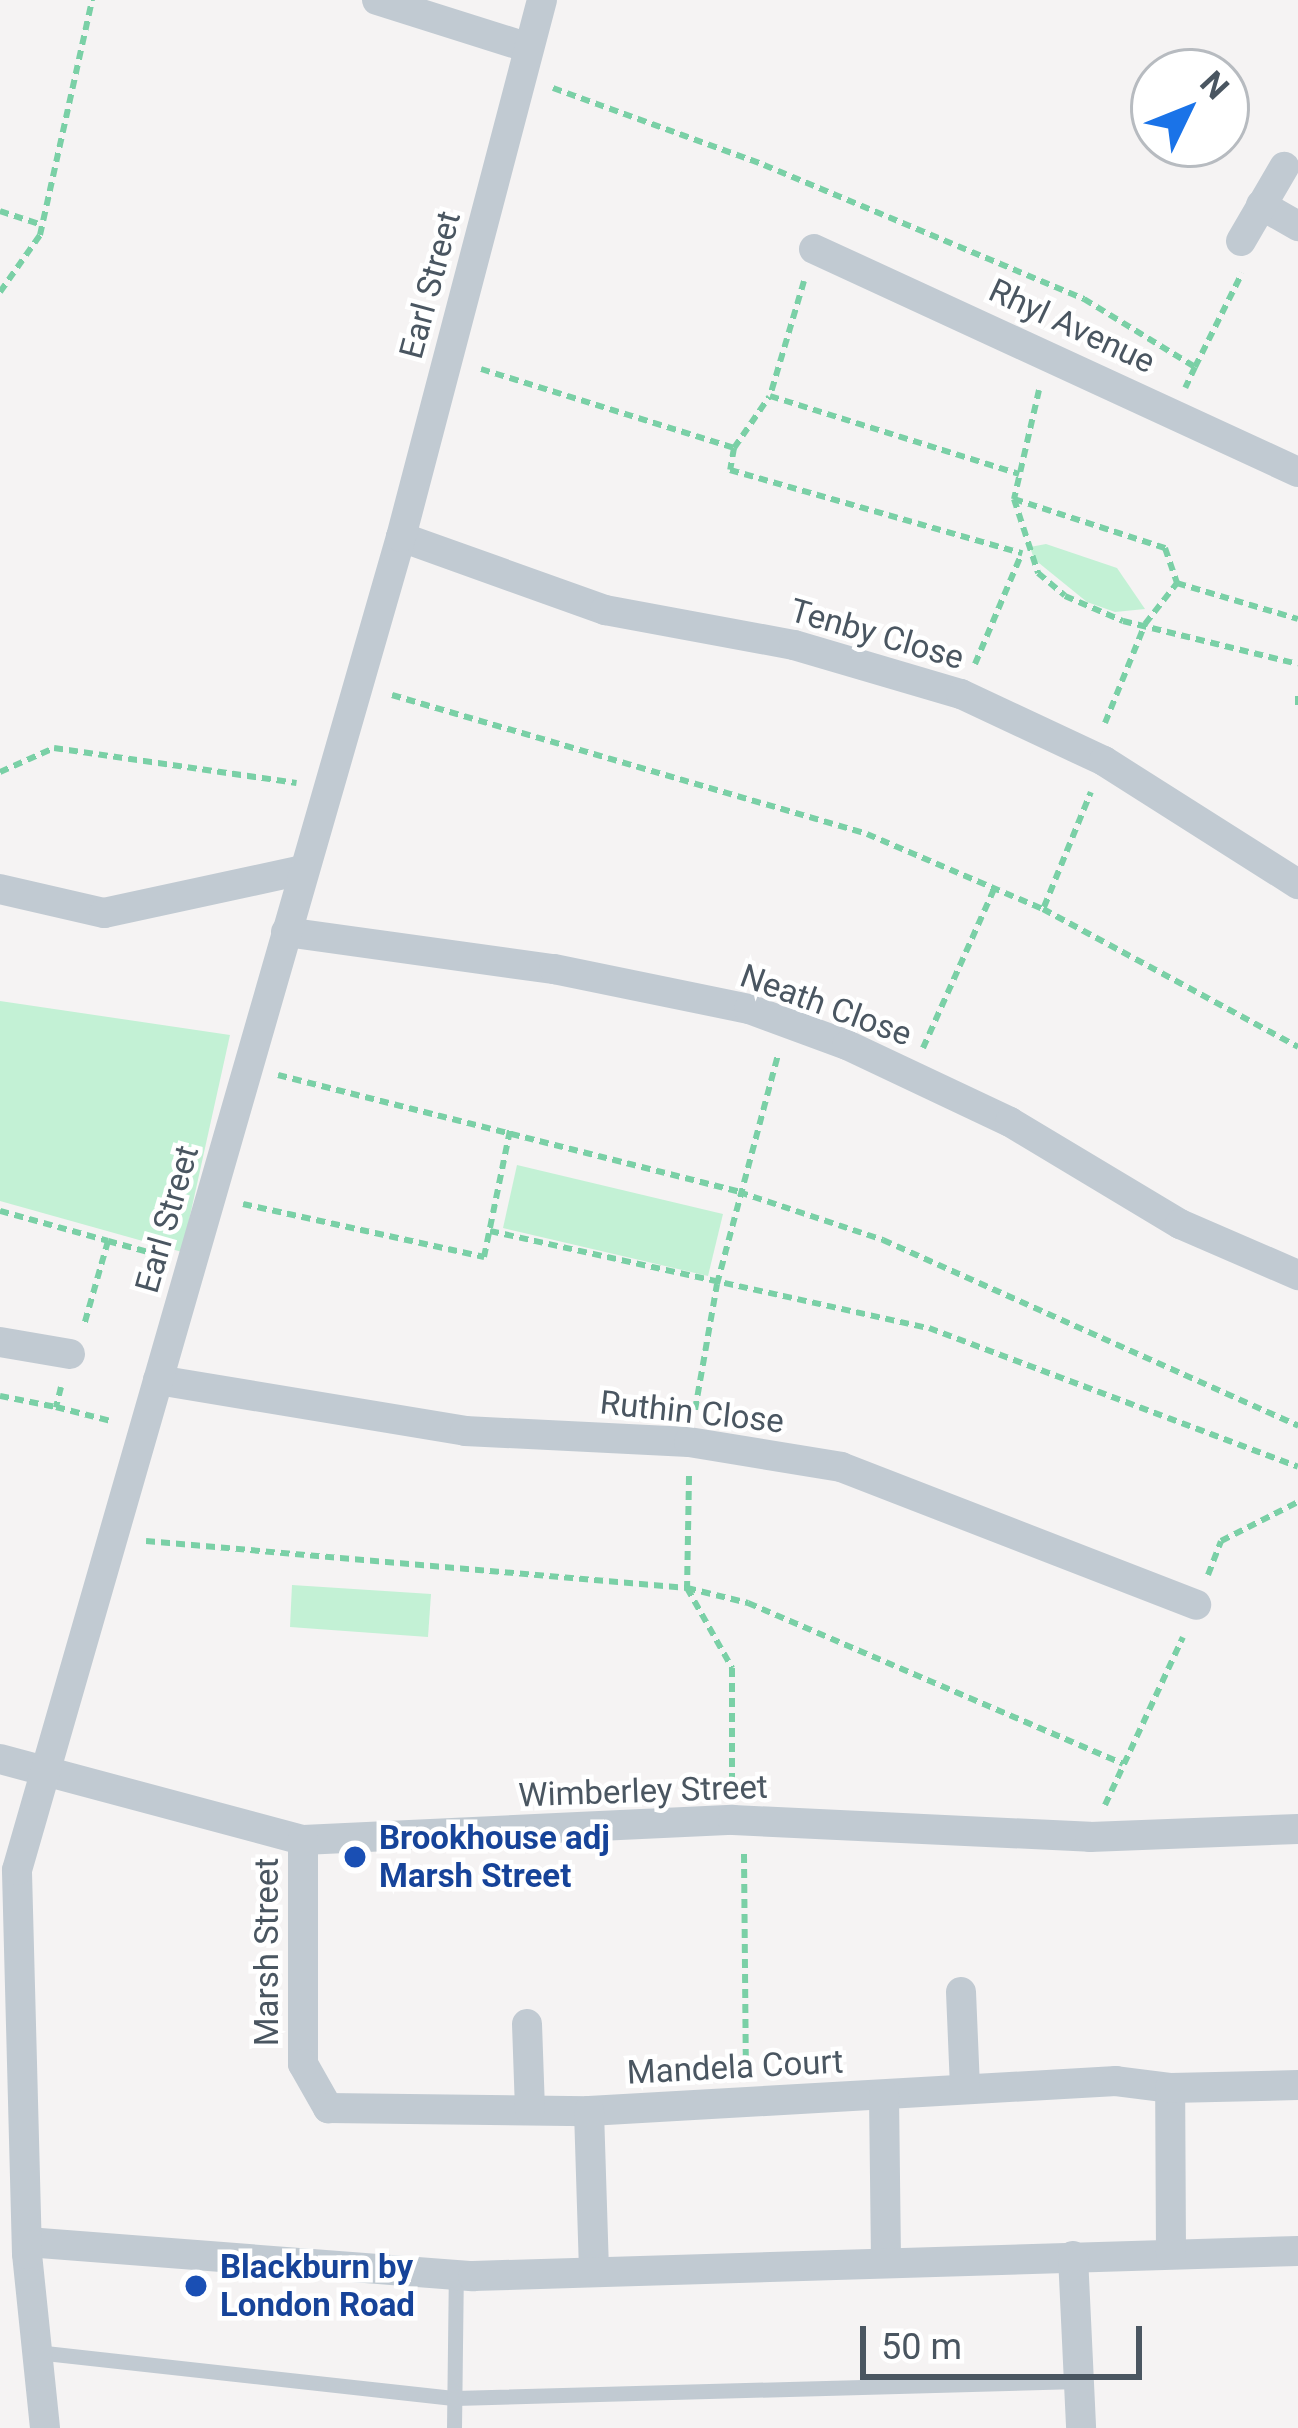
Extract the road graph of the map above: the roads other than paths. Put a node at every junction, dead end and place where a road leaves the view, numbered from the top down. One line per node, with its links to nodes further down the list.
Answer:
1 (377, 0): 3 (street)
2 (542, 0): 3 (street, Earl Street)
3 (525, 63): 10 (street, Earl Street)
4 (1283, 167): 5 (street)
5 (1262, 205): 6 (street); 7 (street)
6 (1298, 226)
7 (1241, 241)
8 (814, 249): 9 (street, Rhyl Avenue)
9 (1298, 472)
10 (401, 537): 11 (street, Earl Street); 12 (street, Tenby Close)
11 (299, 871): 13 (street); 14 (street, Earl Street)
12 (1298, 884)
13 (0, 889)
14 (286, 932): 15 (street, Neath Close); 18 (street, Earl Street)
15 (1298, 1275)
16 (0, 1342): 17 (street)
17 (70, 1354)
18 (158, 1380): 19 (street, Ruthin Close); 21 (street, Earl Street)
19 (1196, 1605)
20 (0, 1759): 21 (street, Wimberley Street)
21 (46, 1771): 23 (street, Wimberley Street); 33 (street, Earl Street)
22 (1298, 1829): 23 (street, Wimberley Street)
23 (303, 1840): 26 (street, Marsh Street)
24 (961, 1992): 28 (street)
25 (527, 2024): 31 (street)
26 (303, 2065): 31 (street, Mandela Court)
27 (1298, 2085): 29 (street, Mandela Court)
28 (965, 2087): 29 (street, Mandela Court); 30 (street, Mandela Court)
29 (1170, 2088): 35 (street)
30 (884, 2095): 32 (street, Mandela Court); 37 (street, Mandela Court)
31 (530, 2110): 32 (street, Mandela Court)
32 (590, 2111): 38 (street, Mandela Court)
33 (18, 2248): 39 (street); 40 (street, Earl Street)
34 (1298, 2251): 35 (street)
35 (1171, 2253): 36 (street)
36 (1072, 2256): 37 (street); 41 (street)
37 (886, 2261): 38 (street)
38 (594, 2272): 39 (street)
39 (456, 2275): 42 (lane)
40 (33, 2352): 42 (lane); 43 (street, Earl Street)
41 (1079, 2381): 42 (lane); 45 (street)
42 (455, 2398): 44 (lane)
43 (45, 2428)
44 (454, 2428)
45 (1082, 2428)

